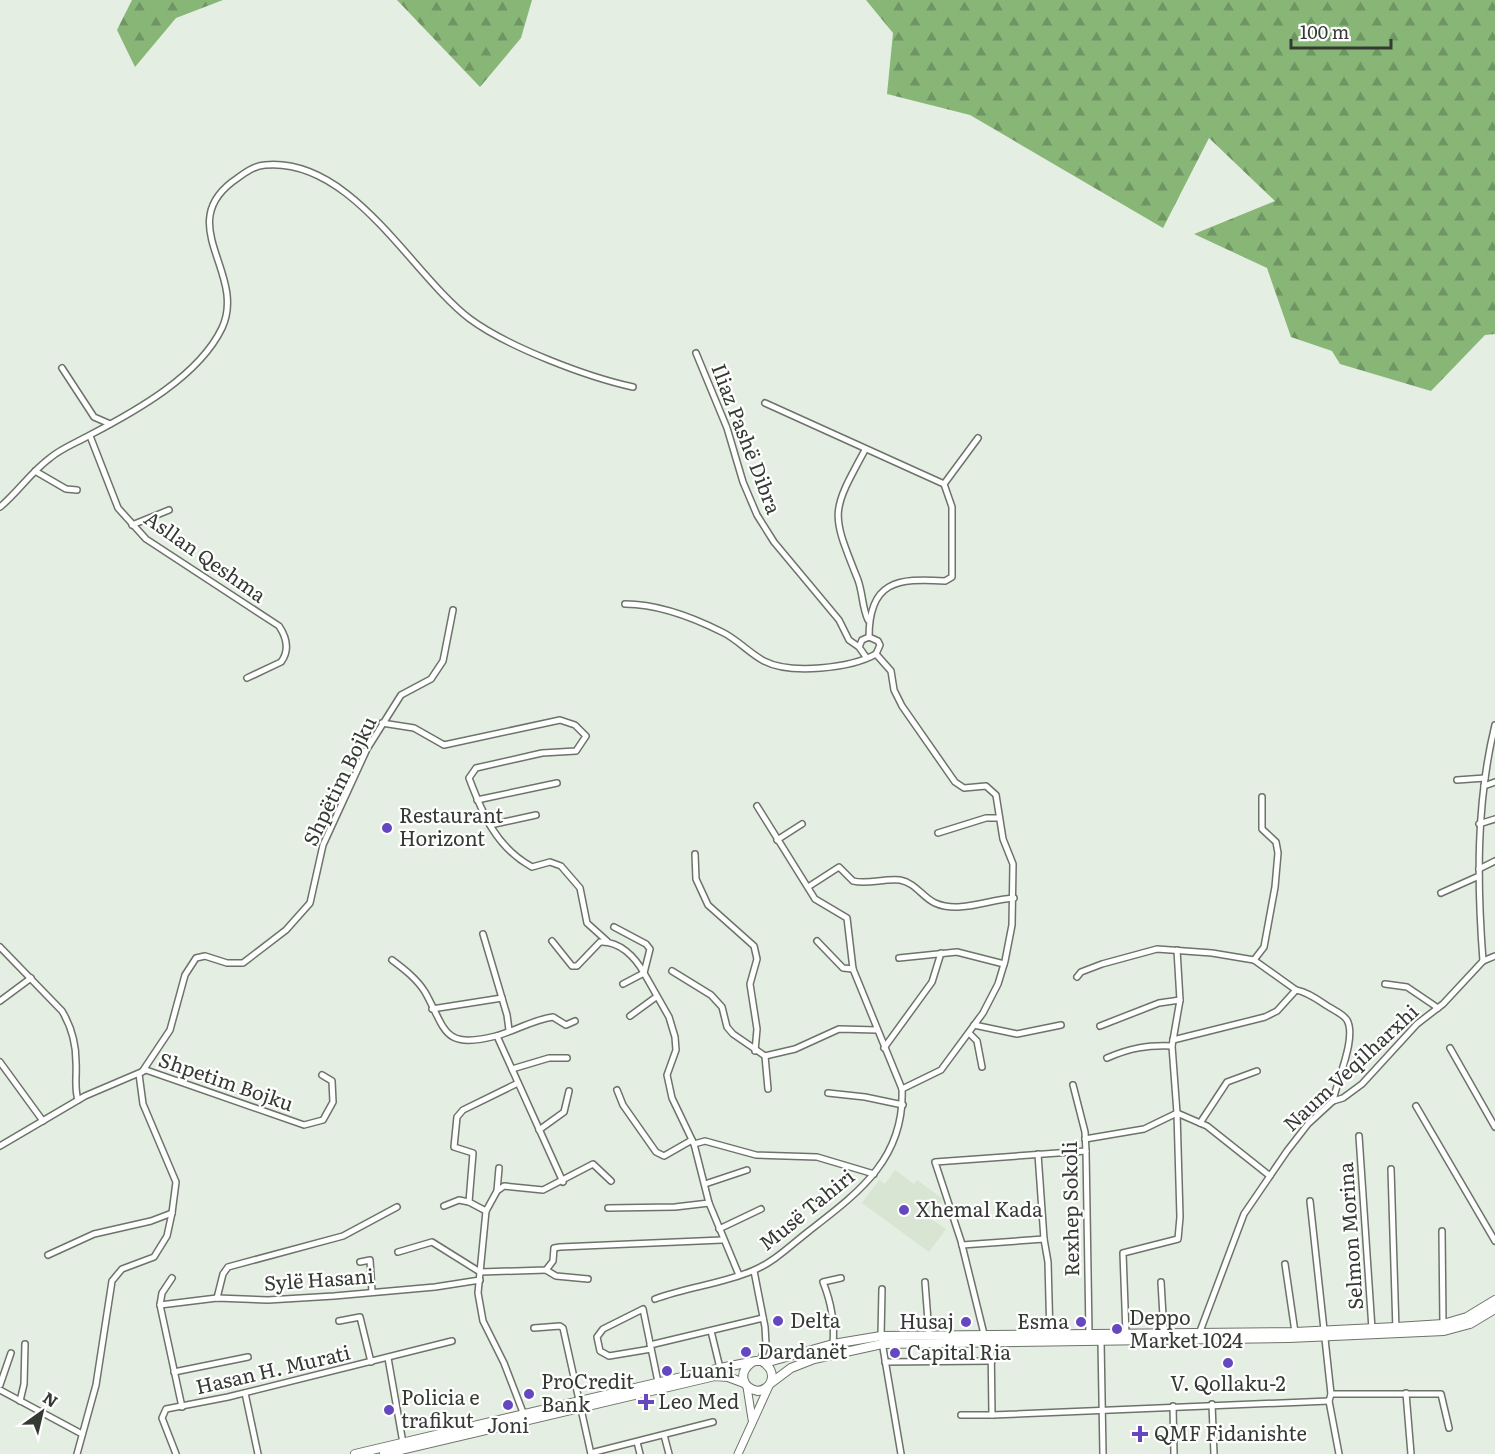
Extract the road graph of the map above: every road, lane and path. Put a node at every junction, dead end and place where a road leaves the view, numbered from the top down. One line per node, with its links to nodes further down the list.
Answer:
1 (696, 353): 19 (street, Iliaz Pashë Dibra)
2 (62, 368): 5 (street)
3 (633, 387): 5 (street)
4 (765, 403): 8 (street)
5 (110, 424): 6 (street)
6 (90, 436): 9 (street); 14 (street, Asllan Qeshma)
7 (978, 438): 10 (street)
8 (865, 450): 10 (street); 17 (street)
9 (35, 471): 11 (street); 12 (street)
10 (945, 484): 17 (street)
11 (77, 490)
12 (0, 507)
13 (169, 510): 14 (street)
14 (132, 525): 22 (street, Asllan Qeshma)
15 (625, 604): 21 (street)
16 (453, 610): 23 (street, Shpëtim Bojku)
17 (869, 622): 18 (street)
18 (869, 637): 19 (street); 20 (street)
19 (859, 647): 21 (street, Iliaz Pashë Dibra)
20 (876, 654): 21 (street); 34 (street)
21 (866, 657)
22 (247, 678)
23 (382, 723): 31 (street); 96 (street, Shpëtim Bojku)
24 (1495, 726): 25 (street)
25 (1485, 778): 26 (street); 29 (street)
26 (1457, 780)
27 (1495, 782): 29 (street)
28 (557, 783): 31 (street)
29 (1484, 786): 37 (street)
30 (1262, 797): 59 (street)
31 (477, 800): 38 (street)
32 (757, 806): 40 (street, Musë Tahiri)
33 (536, 815): 38 (street)
34 (999, 818): 39 (street); 47 (street)
35 (1495, 819): 37 (street)
36 (802, 824): 40 (street)
37 (1479, 824): 43 (street)
38 (490, 825): 51 (street)
39 (938, 833)
40 (777, 840): 45 (street, Musë Tahiri)
41 (695, 854): 88 (street)
42 (1495, 861): 43 (street)
43 (1479, 869): 44 (street)
44 (1479, 876): 46 (street); 60 (street)
45 (808, 887): 47 (street); 62 (street, Musë Tahiri)
46 (1441, 893)
47 (1014, 898): 61 (street)
48 (614, 927): 64 (street)
49 (483, 934): 71 (street)
50 (552, 941): 51 (street)
51 (606, 941): 64 (street)
52 (817, 942): 62 (street)
53 (0, 947): 66 (street)
54 (1177, 950): 59 (street); 65 (street); 72 (street)
55 (941, 953): 57 (street); 61 (street); 86 (street)
56 (1495, 956): 60 (street)
57 (899, 958)
58 (392, 960): 75 (street)
59 (1254, 960): 69 (street)
60 (1483, 961): 74 (street, Naum Veqilharxhi)
61 (1004, 964): 78 (street)
62 (853, 969): 82 (street, Musë Tahiri)
63 (672, 971): 88 (street)
64 (644, 973): 67 (street); 70 (street)
65 (1077, 977)
66 (31, 978): 73 (street); 105 (street)
67 (623, 984)
68 (1385, 984): 74 (street)
69 (1296, 990): 85 (street); 106 (street)
70 (656, 997): 76 (street); 116 (street)
71 (502, 998): 75 (street); 81 (street)
72 (1180, 1000): 80 (street); 85 (street)
73 (0, 1001)
74 (1438, 1008): 106 (street, Naum Veqilharxhi)
75 (432, 1009): 84 (street)
76 (630, 1016)
77 (575, 1021): 81 (street)
78 (974, 1025): 79 (street); 83 (street)
79 (1061, 1025)
80 (1100, 1026)
81 (509, 1030): 84 (street)
82 (877, 1030): 86 (street, Musë Tahiri); 89 (street)
83 (969, 1033): 93 (street); 101 (street)
84 (497, 1036): 94 (street)
85 (1173, 1043): 90 (street); 109 (street)
86 (884, 1048): 101 (street, Musë Tahiri)
87 (1450, 1048): 112 (street)
88 (754, 1051): 89 (street)
89 (765, 1056): 100 (street)
90 (1107, 1058)
91 (567, 1059): 94 (street)
92 (0, 1062): 110 (street)
93 (982, 1067)
94 (512, 1069): 98 (street)
95 (1257, 1071): 111 (street)
96 (140, 1073): 97 (street, Shpetim Bojku); 105 (street, Shpetim Bojku); 137 (street, Shpetim Bojku)
97 (322, 1075)
98 (518, 1083): 113 (street); 129 (street)
99 (1073, 1085): 115 (street, Rexhep Sokoli)
100 (768, 1089)
101 (902, 1089): 107 (street, Musë Tahiri)
102 (617, 1090): 116 (street)
103 (569, 1091): 113 (street)
104 (828, 1093): 107 (street)
105 (78, 1101): 110 (street, Shpetim Bojku)
106 (1334, 1101): 124 (street, Naum Veqilharxhi)
107 (903, 1105): 123 (street, Musë Tahiri)
108 (1416, 1106): 142 (street)
109 (1177, 1113): 111 (street); 115 (street); 177 (street)
110 (44, 1121): 117 (street, Shpetim Bojku)
111 (1200, 1123): 124 (street)
112 (1495, 1125)
113 (539, 1130): 126 (street)
114 (1359, 1136): 171 (street, Selmon Morina)
115 (1085, 1139): 118 (street, Rexhep Sokoli)
116 (693, 1142): 123 (street); 127 (street)
117 (0, 1146)
118 (1086, 1151): 119 (street); 176 (street, Rexhep Sokoli)
119 (1038, 1154): 140 (street); 143 (street)
120 (499, 1168): 128 (street)
121 (1391, 1169): 169 (street)
122 (747, 1170): 127 (street)
123 (874, 1174): 149 (street, Musë Tahiri)
124 (1270, 1176): 179 (street, Naum Veqilharxhi)
125 (611, 1181): 126 (street)
126 (563, 1182): 128 (street)
127 (705, 1184): 131 (street)
128 (497, 1191): 136 (street)
129 (469, 1202): 132 (street); 136 (street)
130 (1310, 1202): 178 (street)
131 (709, 1203): 134 (street); 138 (street)
132 (444, 1206)
133 (397, 1208): 160 (street)
134 (608, 1208)
135 (761, 1209): 138 (street)
136 (486, 1211): 150 (street)
137 (172, 1213): 145 (street); 218 (street, Shpetim Bojku)
138 (719, 1229): 141 (street)
139 (1442, 1231): 167 (street)
140 (1044, 1239): 143 (street); 180 (street)
141 (722, 1240): 148 (street); 151 (street)
142 (1495, 1241)
143 (962, 1245): 175 (street)
144 (399, 1252): 150 (street)
145 (48, 1255)
146 (360, 1262): 159 (street)
147 (1285, 1264): 172 (street)
148 (546, 1270): 150 (street); 154 (street)
149 (754, 1270): 151 (street, Musë Tahiri); 165 (street)
150 (480, 1272): 155 (street)
151 (738, 1275): 161 (street, Musë Tahiri)
152 (172, 1278): 163 (street)
153 (841, 1278): 185 (street)
154 (588, 1279)
155 (480, 1280): 159 (street, Sylë Hasani); 213 (street)
156 (926, 1282): 174 (street)
157 (1161, 1282): 173 (street)
158 (882, 1289): 181 (street)
159 (372, 1292): 160 (street, Sylë Hasani)
160 (217, 1298): 163 (street, Sylë Hasani)
161 (656, 1299)
162 (1495, 1300): 167 (main road)
163 (160, 1305): 196 (street)
164 (1495, 1310): 169 (main road)
165 (763, 1318): 170 (street); 193 (street)
166 (339, 1321): 192 (street, Hasan H. Murati)
167 (1443, 1324): 169 (main road)
168 (534, 1328): 208 (street)
169 (1396, 1330): 171 (main road)
170 (711, 1331): 187 (street); 195 (street)
171 (1372, 1331): 178 (main road)
172 (1295, 1332): 178 (main road); 179 (main road)
173 (1164, 1333): 177 (main road); 179 (main road)
174 (929, 1334): 175 (main road); 181 (main road)
175 (987, 1334): 180 (main road); 186 (street)
176 (1089, 1334): 177 (main road); 180 (main road)
177 (1126, 1334)
178 (1326, 1334): 179 (main road); 204 (street)
179 (1199, 1336): 183 (main road)
180 (1050, 1338): 183 (main road); 186 (main road)
181 (881, 1340): 185 (main road); 186 (main road); 194 (street); 200 (main road)
182 (452, 1341): 190 (street, Hasan H. Murati)
183 (1101, 1341): 211 (street)
184 (25, 1344): 205 (street)
185 (833, 1344): 193 (main road)
186 (992, 1345): 191 (street)
187 (651, 1347): 187 (street); 197 (street)
188 (10, 1353): 198 (street)
189 (248, 1357): 196 (street)
190 (388, 1358): 192 (street, Hasan H. Murati); 221 (street)
191 (992, 1361): 194 (street); 214 (street)
192 (371, 1362): 202 (street, Hasan H. Murati)
193 (758, 1362): 195 (main road); 199 (main road); 200 (main road)
194 (885, 1362): 231 (street)
195 (720, 1368): 197 (main road)
196 (174, 1372): 210 (street)
197 (658, 1382): 208 (main road)
198 (0, 1385)
199 (746, 1385): 200 (main road); 208 (main road); 216 (street)
200 (770, 1385): 216 (street)
201 (0, 1390): 205 (street)
202 (245, 1393): 210 (street, Hasan H. Murati); 225 (street)
203 (1406, 1393): 204 (street); 217 (street); 236 (street)
204 (1331, 1394): 206 (street)
205 (20, 1401): 218 (street)
206 (1329, 1401): 207 (street); 235 (street)
207 (1212, 1404): 209 (street); 234 (street)
208 (580, 1405): 213 (main road); 221 (main road); 222 (street)
209 (1173, 1406): 211 (street); 233 (street)
210 (182, 1407): 224 (street)
211 (1102, 1408): 214 (street); 232 (street)
212 (961, 1414): 214 (street)
213 (524, 1415): 221 (main road)
214 (992, 1415)
215 (713, 1422): 219 (street)
216 (752, 1422): 230 (street)
217 (1449, 1428)
218 (81, 1434): 223 (street, Shpetim Bojku)
219 (664, 1435): 220 (street); 229 (street)
220 (637, 1442): 222 (street); 228 (street)
221 (404, 1449): 226 (main road); 227 (main road)
222 (591, 1453)
223 (77, 1454)
224 (176, 1454)
225 (258, 1454)
226 (355, 1454)
227 (384, 1454)
228 (640, 1454)
229 (669, 1454)
230 (738, 1454)
231 (901, 1454)
232 (1103, 1454)
233 (1174, 1454)
234 (1214, 1454)
235 (1339, 1454)
236 (1411, 1454)

